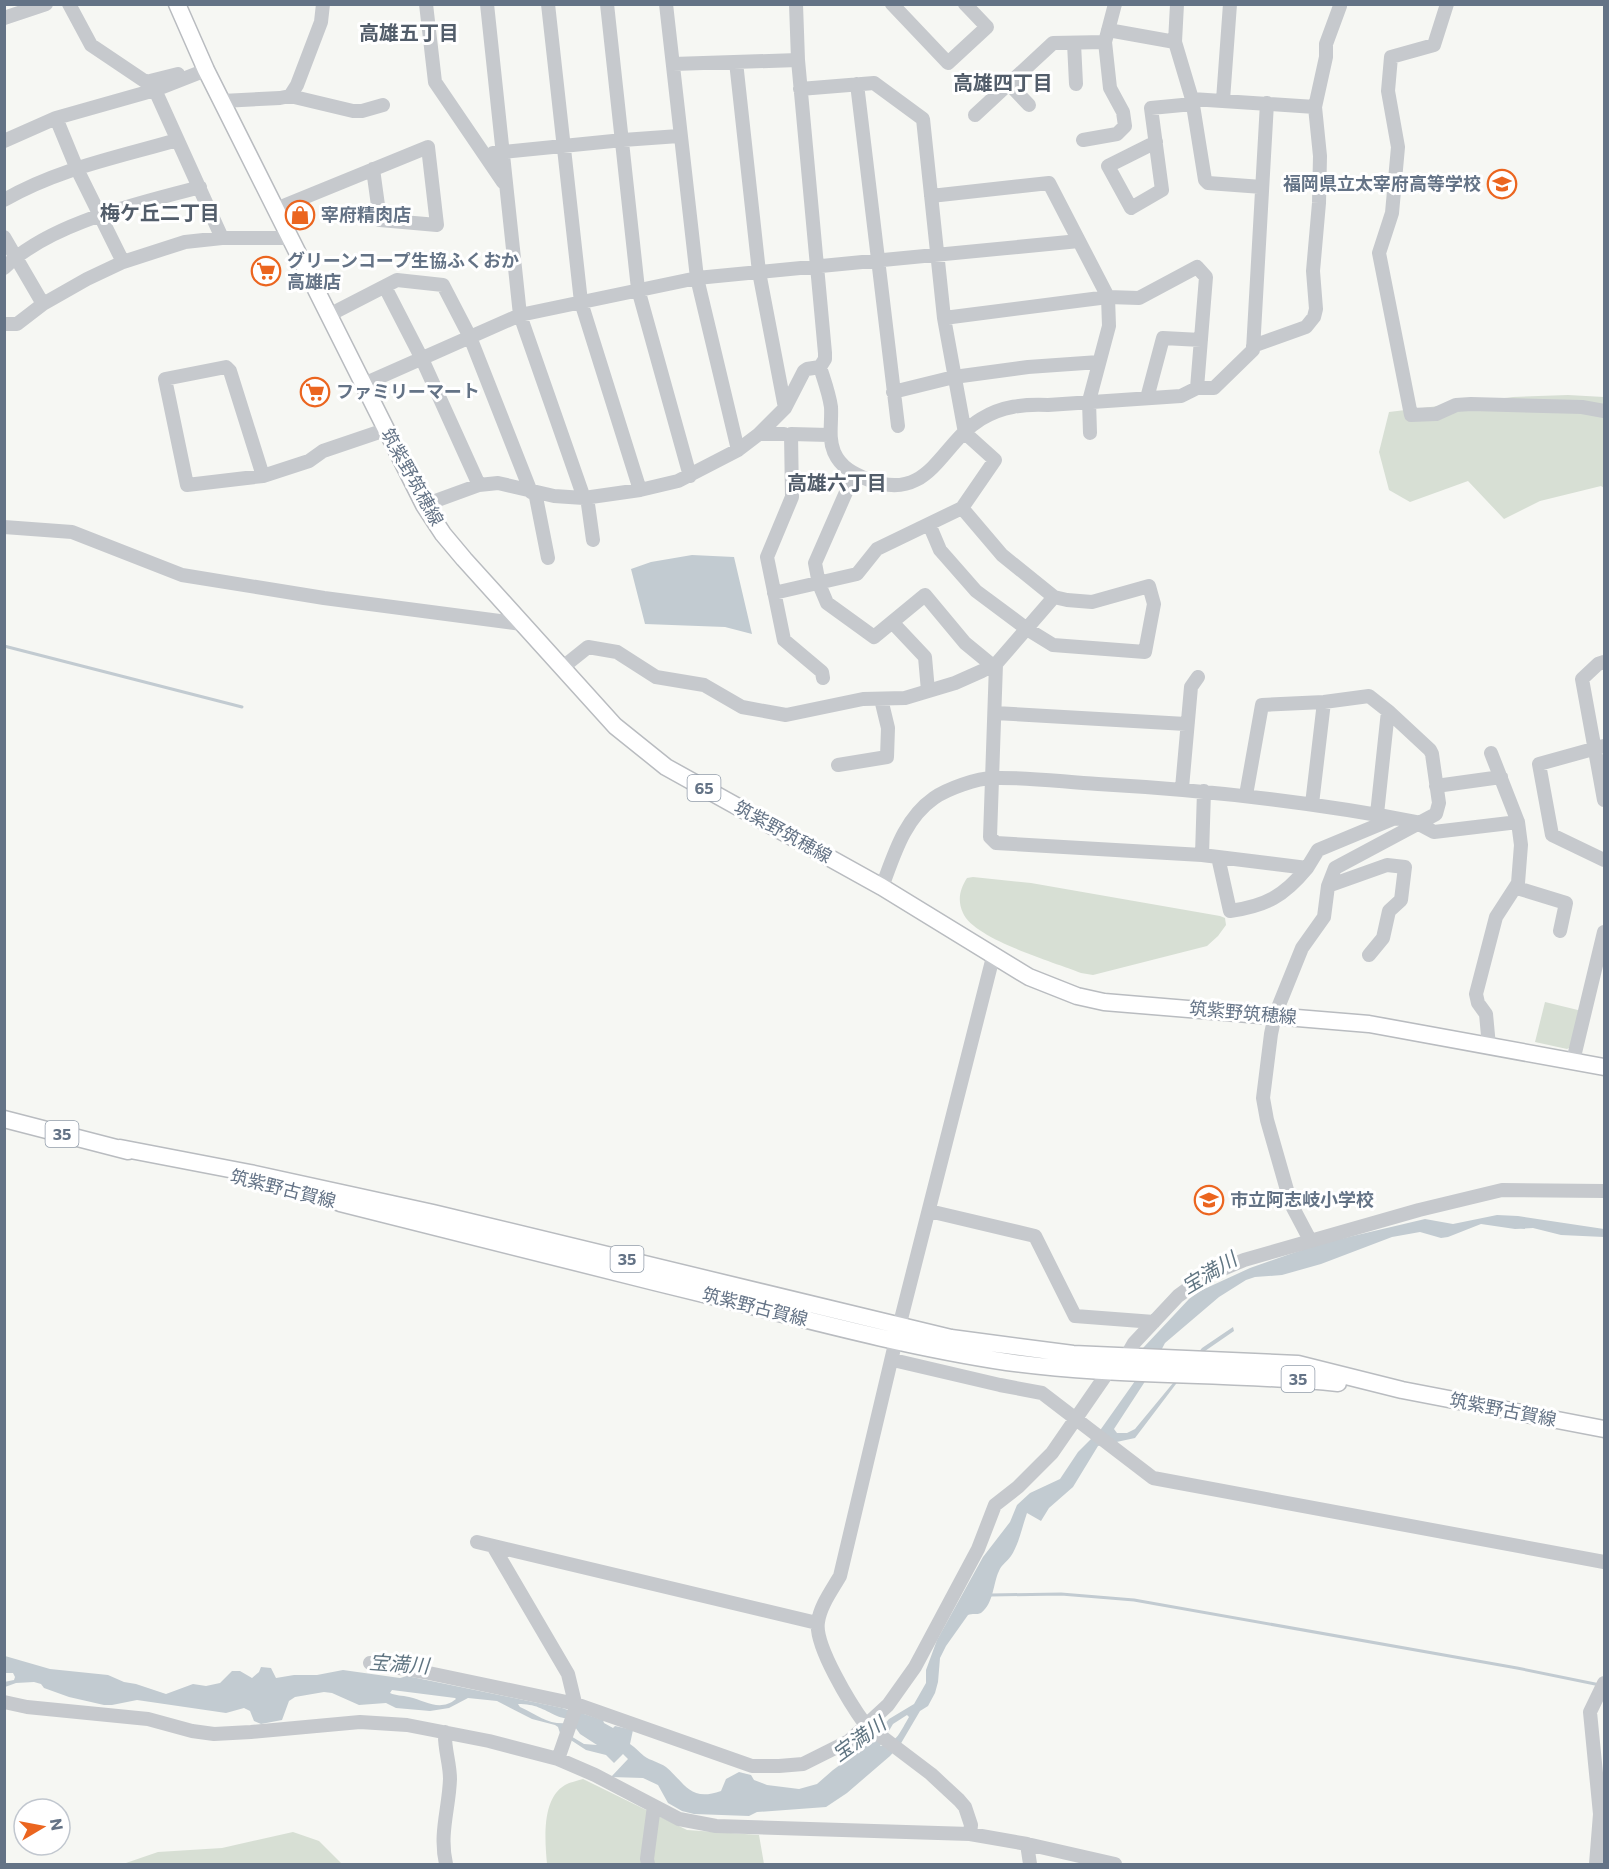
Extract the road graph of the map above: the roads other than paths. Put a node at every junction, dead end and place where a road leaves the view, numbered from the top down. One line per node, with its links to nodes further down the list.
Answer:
1 (46, 4): 18 (street)
2 (69, 4): 25 (street)
3 (177, 4): 25 (main road, 筑紫野筑穂線 / 65)
4 (323, 4): 31 (street)
5 (426, 4): 49 (street)
6 (487, 4): 48 (street)
7 (548, 4): 47 (street)
8 (607, 4): 43 (street)
9 (666, 4): 24 (street)
10 (795, 4): 22 (street)
11 (892, 4): 12 (street)
12 (965, 4)
13 (1115, 4): 19 (street)
14 (1177, 4): 20 (street)
15 (1230, 4): 32 (street)
16 (1339, 4): 38 (street)
17 (1447, 4): 93 (street)
18 (4, 18)
19 (1106, 36): 20 (street); 21 (street); 44 (street)
20 (1175, 42): 34 (street)
21 (1074, 43): 27 (street); 28 (street)
22 (798, 60): 23 (street); 29 (street)
23 (736, 62): 24 (street); 69 (street)
24 (673, 64): 41 (street)
25 (202, 71): 30 (street); 33 (main road, 筑紫野筑穂線 / 65)
26 (857, 84): 29 (street); 55 (street); 65 (street)
27 (1076, 84)
28 (1010, 85): 37 (street); 39 (street)
29 (800, 89): 67 (street)
30 (155, 90): 40 (street); 42 (street)
31 (290, 96): 33 (street); 36 (street)
32 (1223, 100): 34 (street); 35 (street)
33 (222, 101): 57 (main road, 筑紫野筑穂線 / 65)
34 (1193, 102): 46 (street); 54 (street)
35 (1268, 103): 38 (street); 54 (street)
36 (383, 105)
37 (1029, 105)
38 (1315, 107): 82 (street)
39 (975, 115)
40 (56, 118): 45 (street); 50 (street)
41 (680, 136): 43 (street); 70 (street)
42 (177, 140): 50 (street); 53 (street)
43 (623, 140): 47 (street); 72 (street)
44 (1083, 140)
45 (4, 141)
46 (1156, 142): 46 (street)
47 (565, 146): 48 (street); 74 (street)
48 (502, 152): 49 (street); 52 (street)
49 (485, 155): 52 (street)
50 (77, 169): 56 (street); 58 (street)
51 (373, 169): 51 (street); 57 (street)
52 (504, 183): 77 (street)
53 (200, 187): 58 (street); 61 (street)
54 (1262, 187): 82 (street)
55 (931, 196): 62 (street); 63 (street)
56 (4, 200)
57 (276, 209): 60 (main road, 筑紫野筑穂線 / 65)
58 (101, 215): 64 (street); 66 (street)
59 (4, 237): 64 (street)
60 (290, 237): 61 (street); 76 (main road, 筑紫野筑穂線 / 65)
61 (222, 238): 66 (street)
62 (1079, 241): 63 (street); 73 (street)
63 (937, 256): 65 (street); 78 (street)
64 (15, 257): 68 (street); 75 (street)
65 (878, 261): 67 (street); 89 (street)
66 (123, 262): 75 (street)
67 (816, 266): 69 (street); 85 (street)
68 (4, 268)
69 (759, 272): 70 (street); 92 (street)
70 (697, 278): 72 (street); 101 (street)
71 (385, 287): 76 (street); 80 (street); 83 (street)
72 (638, 290): 74 (street); 104 (street)
73 (1108, 297): 78 (street); 81 (street); 84 (street)
74 (581, 302): 77 (street); 106 (street)
75 (43, 304): 79 (street)
76 (329, 315): 87 (main road, 筑紫野筑穂線 / 65)
77 (519, 315): 80 (street); 108 (street)
78 (944, 318): 86 (street)
79 (4, 324)
80 (470, 338): 83 (street); 107 (street)
81 (1201, 340): 88 (street); 90 (street)
82 (1253, 346): 88 (street)
83 (422, 358): 87 (street); 105 (street)
84 (1098, 362): 86 (street); 91 (street)
85 (820, 366): 92 (street); 100 (street)
86 (954, 377): 89 (street); 96 (street)
87 (364, 384): 95 (main road, 筑紫野筑穂線 / 65)
88 (1197, 388): 90 (street)
89 (893, 392): 94 (street)
90 (1146, 398): 91 (street)
91 (1089, 401): 96 (street); 97 (street)
92 (784, 408): 98 (street)
93 (1605, 411)
94 (898, 426)
95 (385, 430): 103 (street); 109 (main road, 筑紫野筑穂線 / 65)
96 (965, 433): 102 (street); 110 (street)
97 (1090, 433)
98 (759, 434): 99 (street); 101 (street)
99 (784, 434)
100 (830, 435): 102 (street); 116 (street)
101 (738, 450): 104 (street)
102 (854, 474): 115 (street)
103 (263, 476): 103 (street)
104 (690, 476): 106 (street)
105 (479, 485): 107 (street); 109 (street)
106 (640, 490): 108 (street)
107 (533, 492): 108 (street); 114 (street)
108 (585, 498): 113 (street)
109 (424, 505): 119 (main road, 筑紫野筑穂線 / 65)
110 (962, 508): 111 (street); 117 (street)
111 (929, 524): 115 (street); 120 (street)
112 (4, 526): 119 (street)
113 (593, 540)
114 (548, 558)
115 (819, 584): 116 (street); 118 (street)
116 (774, 593): 125 (street)
117 (1054, 597): 120 (street); 120 (street)
118 (892, 622): 122 (street); 126 (street)
119 (522, 624): 123 (main road, 筑紫野筑穂線 / 65)
120 (1027, 629): 122 (street)
121 (1605, 662): 132 (street)
122 (994, 665): 126 (street); 130 (street)
123 (563, 667): 127 (street); 152 (main road, 筑紫野筑穂線 / 65)
124 (1198, 677): 131 (street)
125 (823, 678)
126 (928, 690): 127 (street)
127 (881, 699): 134 (street)
128 (1324, 702): 129 (street); 140 (street); 142 (street)
129 (1388, 711): 137 (street); 143 (street)
130 (994, 713): 131 (street); 135 (street)
131 (1186, 724): 138 (street)
132 (1599, 747): 141 (street); 149 (street)
133 (1491, 753): 136 (street)
134 (838, 765)
135 (991, 777): 138 (street); 147 (street); 152 (street)
136 (1501, 777): 137 (street); 145 (street)
137 (1436, 786): 146 (street)
138 (1182, 788): 139 (street)
139 (1204, 791): 140 (street); 147 (street)
140 (1246, 795): 142 (street)
141 (1605, 800)
142 (1312, 804): 143 (street)
143 (1377, 814): 144 (street)
144 (1395, 818): 146 (street); 150 (street)
145 (1518, 822): 146 (street); 153 (street)
146 (1420, 824): 151 (street)
147 (1202, 855): 148 (street)
148 (1218, 857): 150 (street); 150 (street)
149 (1605, 860)
150 (1306, 868)
151 (1328, 886): 156 (street); 158 (street)
152 (882, 887): 157 (main road, 筑紫野筑穂線 / 65)
153 (1516, 888): 154 (street); 159 (street)
154 (1560, 931)
155 (1605, 932): 160 (street)
156 (1369, 955)
157 (993, 957): 158 (main road, 筑紫野筑穂線 / 65); 164 (street)
158 (1275, 1015): 159 (main road, 筑紫野筑穂線 / 65); 165 (street)
159 (1489, 1046): 160 (main road, 筑紫野筑穂線 / 65)
160 (1573, 1061): 161 (main road, 筑紫野筑穂線 / 65)
161 (1605, 1067)
162 (4, 1119): 167 (main road, 筑紫野古賀線 / 35)
163 (1605, 1191): 165 (street)
164 (929, 1211): 166 (street); 167 (street)
165 (1310, 1240): 166 (street)
166 (1154, 1322): 169 (street)
167 (898, 1334): 168 (street); 169 (main road, 筑紫野古賀線 / 35); 170 (main road, 筑紫野古賀線 / 35)
168 (893, 1360): 171 (street); 176 (street)
169 (1130, 1362): 170 (main road, 筑紫野古賀線 / 35); 172 (main road, 筑紫野古賀線 / 35)
170 (1108, 1372): 171 (street)
171 (1078, 1421): 175 (street); 181 (street)
172 (1605, 1429)
173 (477, 1542): 174 (street)
174 (493, 1546): 176 (street); 180 (street)
175 (1605, 1562)
176 (817, 1623): 181 (street)
177 (370, 1663): 180 (street)
178 (1605, 1683): 191 (street)
179 (4, 1702): 182 (street)
180 (576, 1706): 181 (street); 183 (street)
181 (868, 1726): 185 (street)
182 (445, 1732): 183 (street); 187 (street)
183 (559, 1757): 184 (street)
184 (654, 1806): 185 (street); 188 (street)
185 (970, 1834): 186 (street)
186 (1027, 1844): 189 (street); 190 (street)
187 (446, 1864)
188 (648, 1864)
189 (1030, 1864)
190 (1115, 1864)
191 (1596, 1864)

